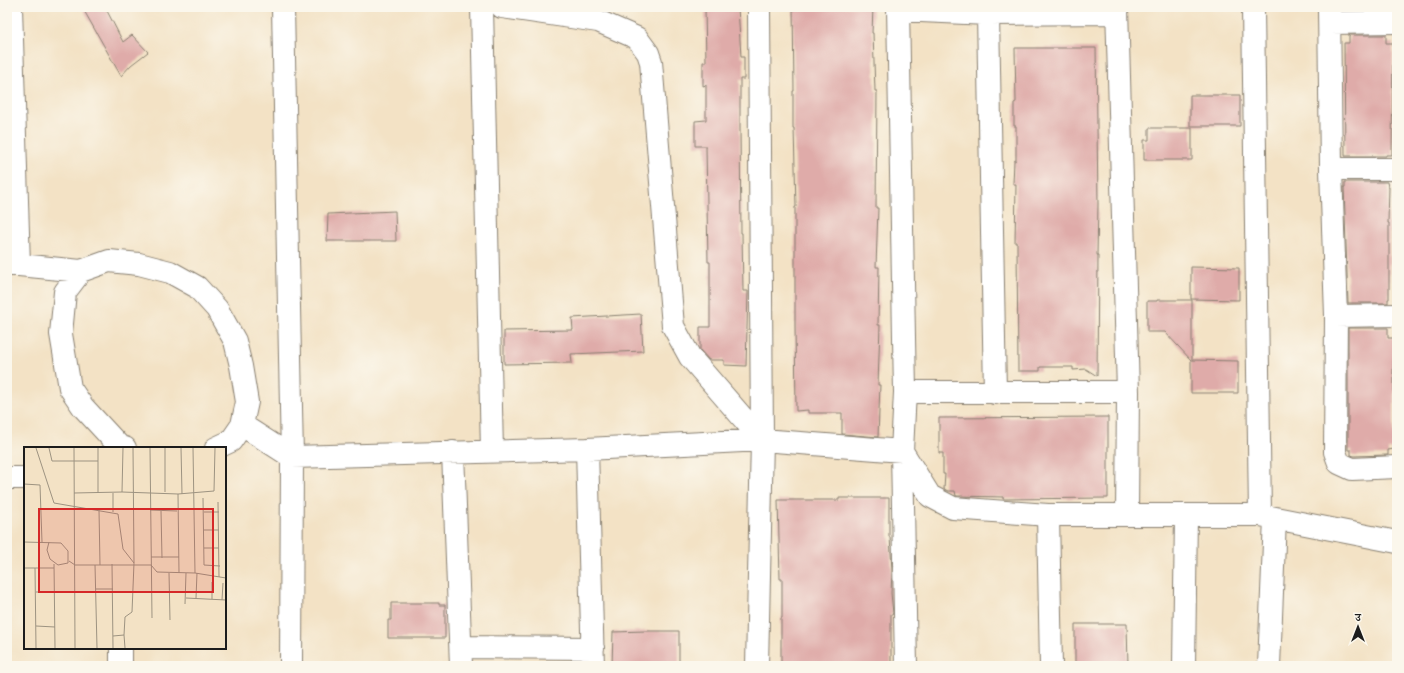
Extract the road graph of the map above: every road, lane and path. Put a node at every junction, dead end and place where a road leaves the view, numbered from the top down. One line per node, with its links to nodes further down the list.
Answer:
1 (12, 7): 15 (street)
2 (283, 7): 30 (street)
3 (482, 7): 27 (street)
4 (502, 7): 9 (street)
5 (759, 7): 23 (street)
6 (1253, 7): 37 (street)
7 (898, 8): 10 (street); 19 (street)
8 (1117, 10): 10 (street); 20 (street)
9 (598, 14): 23 (street)
10 (988, 14): 21 (street)
11 (1329, 15): 12 (street); 13 (street)
12 (1397, 22)
13 (1331, 169): 14 (street); 17 (street)
14 (1397, 169)
15 (13, 265): 16 (street)
16 (81, 271): 22 (street); 24 (street)
17 (1336, 316): 18 (street); 31 (street)
18 (1397, 316)
19 (905, 392): 21 (street); 28 (street)
20 (1128, 392): 21 (street); 35 (street)
21 (995, 393)
22 (242, 425): 25 (street); 30 (street)
23 (762, 440): 26 (street); 28 (street); 44 (street)
24 (120, 447)
25 (218, 447)
26 (587, 448): 27 (street); 41 (street)
27 (492, 451): 29 (street)
28 (902, 451): 34 (street); 45 (street)
29 (453, 452): 30 (street); 40 (street)
30 (292, 457): 43 (street)
31 (1397, 467)
32 (7, 478): 33 (street)
33 (24, 478)
34 (1048, 515): 35 (street); 46 (street)
35 (1126, 515): 36 (street)
36 (1186, 515): 37 (street); 47 (street)
37 (1267, 517): 38 (street); 48 (street)
38 (1397, 542)
39 (121, 649): 42 (street)
40 (461, 657): 41 (street)
41 (593, 657)
42 (121, 666)
43 (292, 666)
44 (757, 666)
45 (906, 666)
46 (1051, 666)
47 (1184, 666)
48 (1269, 666)

